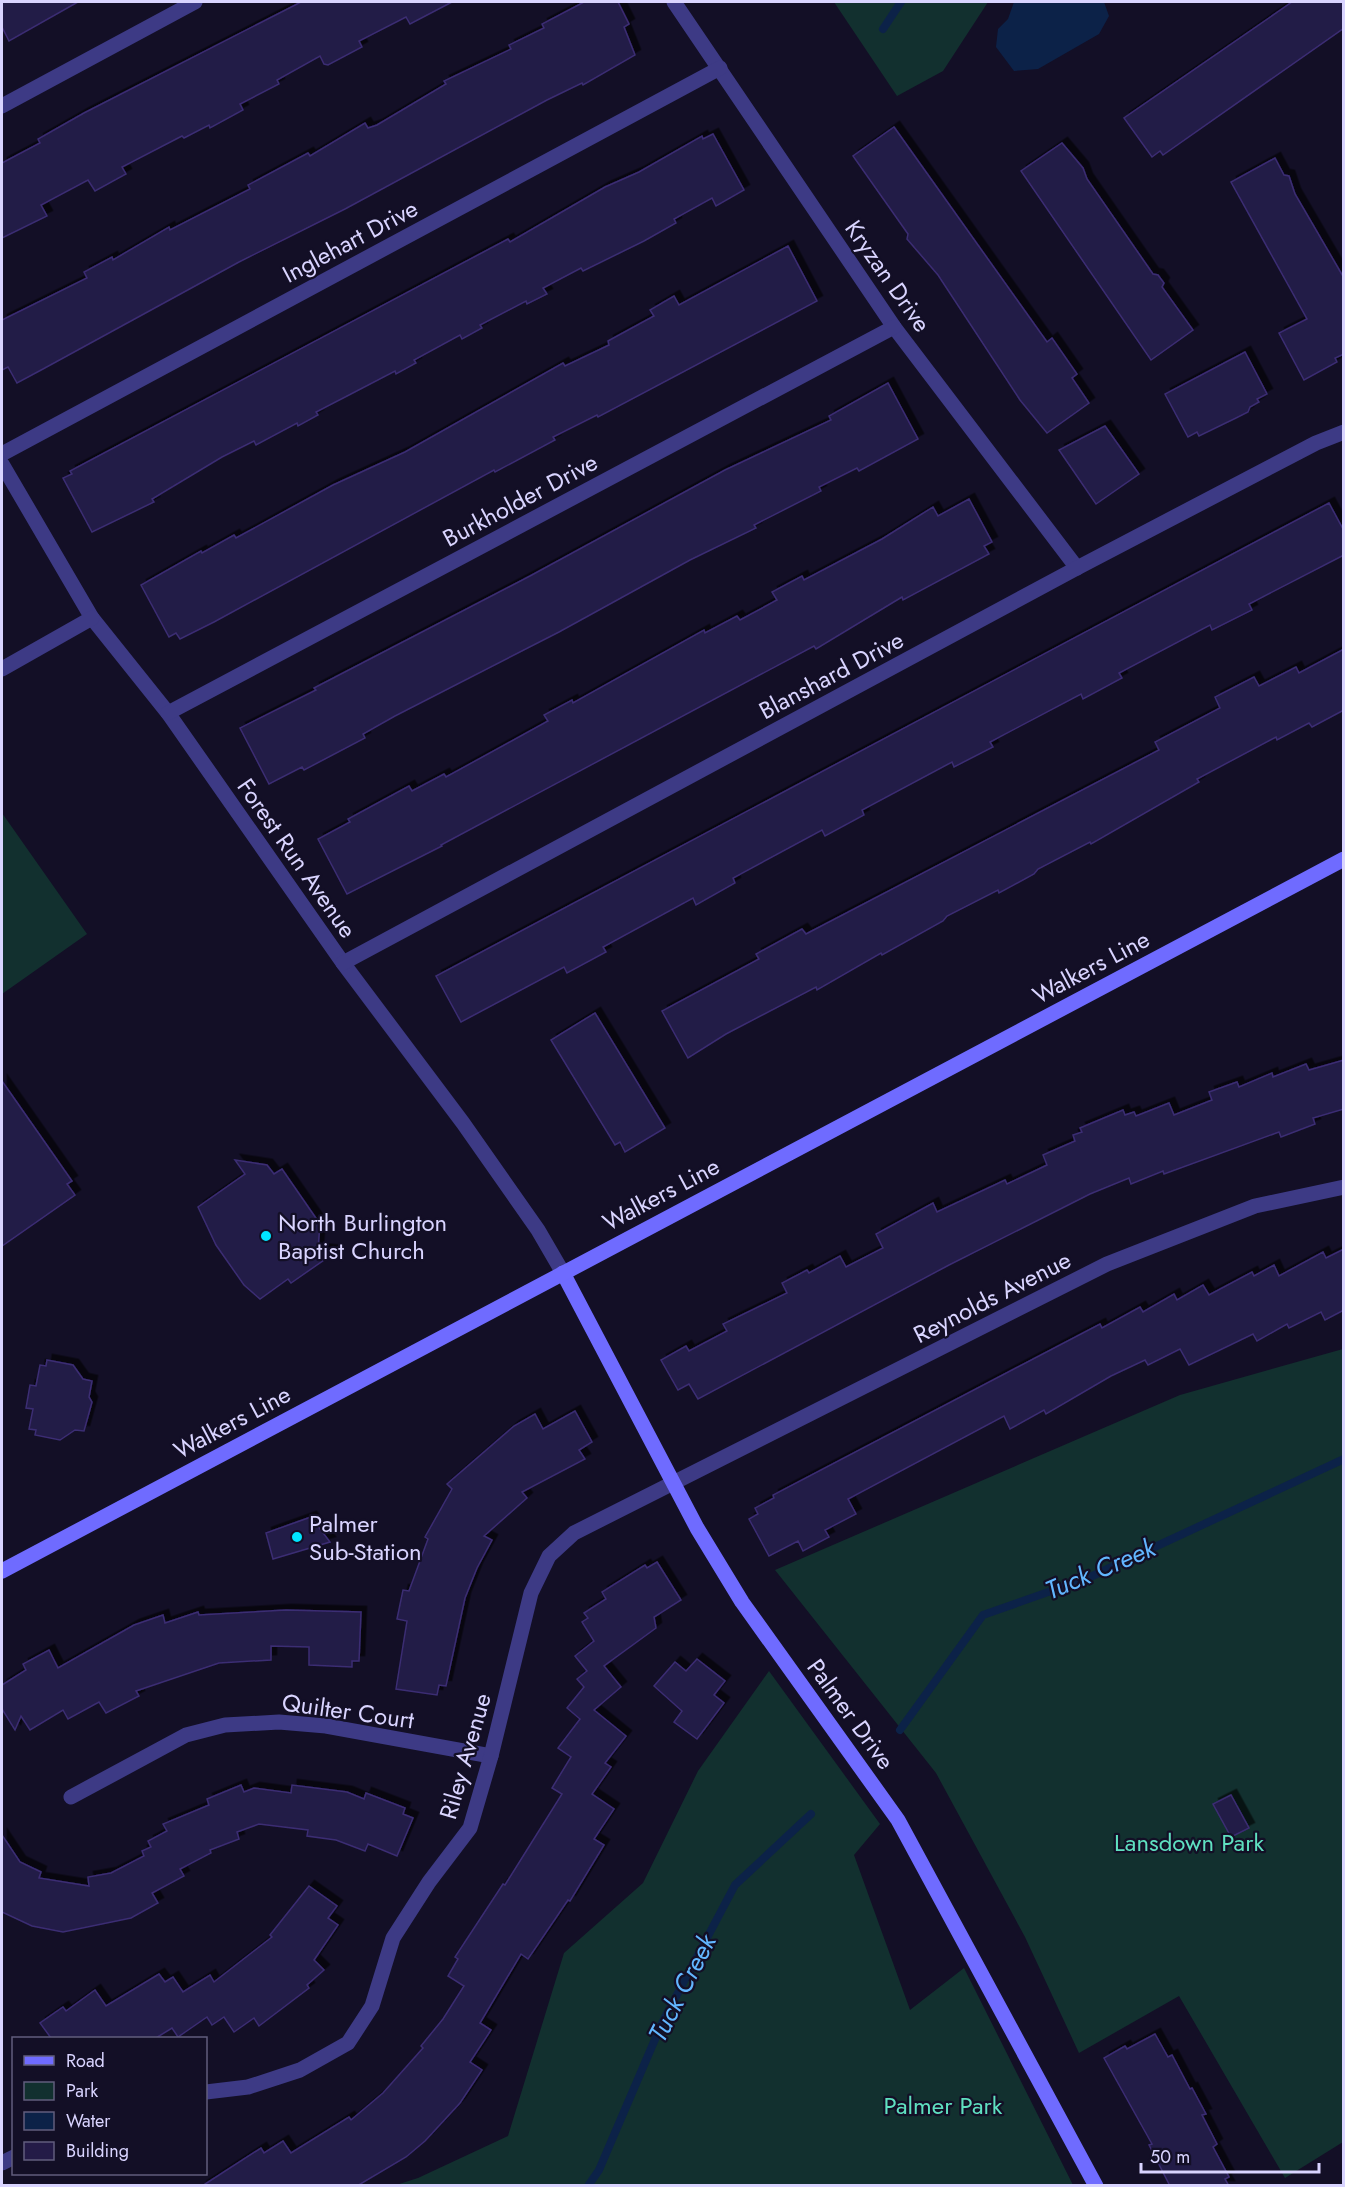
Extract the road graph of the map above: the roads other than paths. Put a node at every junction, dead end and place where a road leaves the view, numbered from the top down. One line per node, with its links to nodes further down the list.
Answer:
1 (195, 2): 4 (street)
2 (674, 2): 3 (street, Kryzan Drive)
3 (720, 68): 5 (street, Kryzan Drive); 7 (street, Inglehart Drive)
4 (2, 106)
5 (894, 327): 9 (street, Kryzan Drive); 12 (street, Burkholder Drive)
6 (1344, 432): 9 (street, Blanshard Drive)
7 (2, 454)
8 (2, 465): 10 (street, Forest Run Avenue)
9 (1077, 568): 14 (street, Blanshard Drive)
10 (92, 618): 11 (street); 12 (street, Forest Run Avenue)
11 (2, 669)
12 (168, 713): 14 (street, Forest Run Avenue)
13 (1344, 859): 16 (main road, Walkers Line)
14 (343, 963): 16 (street, Forest Run Avenue)
15 (1344, 1187): 17 (street, Reynolds Avenue)
16 (563, 1273): 17 (main road, Palmer Drive); 18 (main road, Walkers Line)
17 (673, 1481): 19 (street, Riley Avenue); 22 (main road, Palmer Drive)
18 (2, 1572)
19 (492, 1756): 20 (street, Quilter Court); 21 (street, Riley Avenue)
20 (71, 1797)
21 (207, 2092)
22 (1096, 2186)

